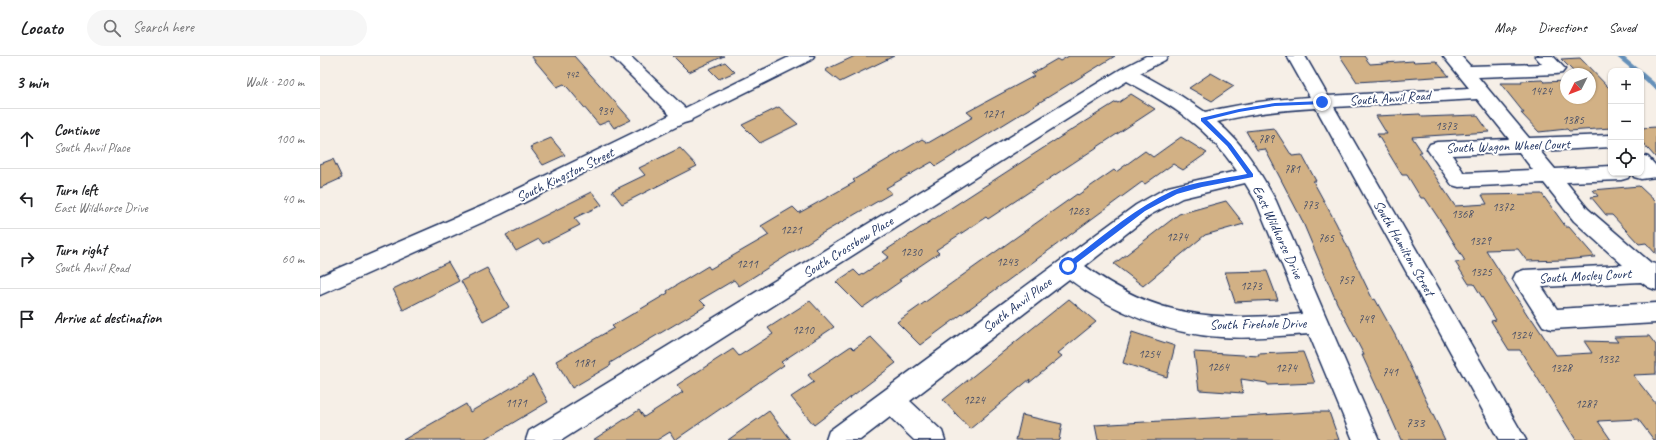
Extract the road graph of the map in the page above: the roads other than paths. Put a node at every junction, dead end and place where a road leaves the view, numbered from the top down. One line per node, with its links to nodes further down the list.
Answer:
1 (620, 56): 11 (street)
2 (805, 56): 11 (street, South Kingston Street)
3 (1159, 56): 8 (street, South Crossbow Place)
4 (1296, 56): 10 (street, South Hamilton Street)
5 (1452, 56): 7 (street)
6 (1544, 56): 7 (street)
7 (1465, 72): 9 (street)
8 (1127, 73): 12 (street, East Wildhorse Drive); 26 (street, South Crossbow Place)
9 (1482, 92): 10 (street, South Anvil Road); 14 (street)
10 (1322, 102): 12 (street, South Anvil Road); 30 (street, South Hamilton Street)
11 (684, 117): 22 (street, South Kingston Street)
12 (1203, 119): 18 (street, East Wildhorse Drive)
13 (1608, 141): 14 (street, South Wagon Wheel Court)
14 (1524, 145): 19 (street); 19 (street, South Wagon Wheel Court)
15 (1644, 165): 16 (street)
16 (1644, 172)
17 (1608, 174): 19 (street, South Wagon Wheel Court)
18 (1251, 175): 20 (street, South Anvil Place); 24 (street, East Wildhorse Drive)
19 (1549, 176): 21 (street)
20 (1068, 266): 24 (street, South Firehole Drive); 25 (street, South Anvil Place)
21 (1653, 275): 23 (street, South Mosley Court)
22 (320, 286)
23 (1656, 313)
24 (1318, 323): 29 (street, East Wildhorse Drive)
25 (891, 400): 27 (street, South Anvil Place); 28 (street)
26 (539, 440)
27 (839, 440)
28 (932, 440)
29 (1366, 440)
30 (1513, 440)

